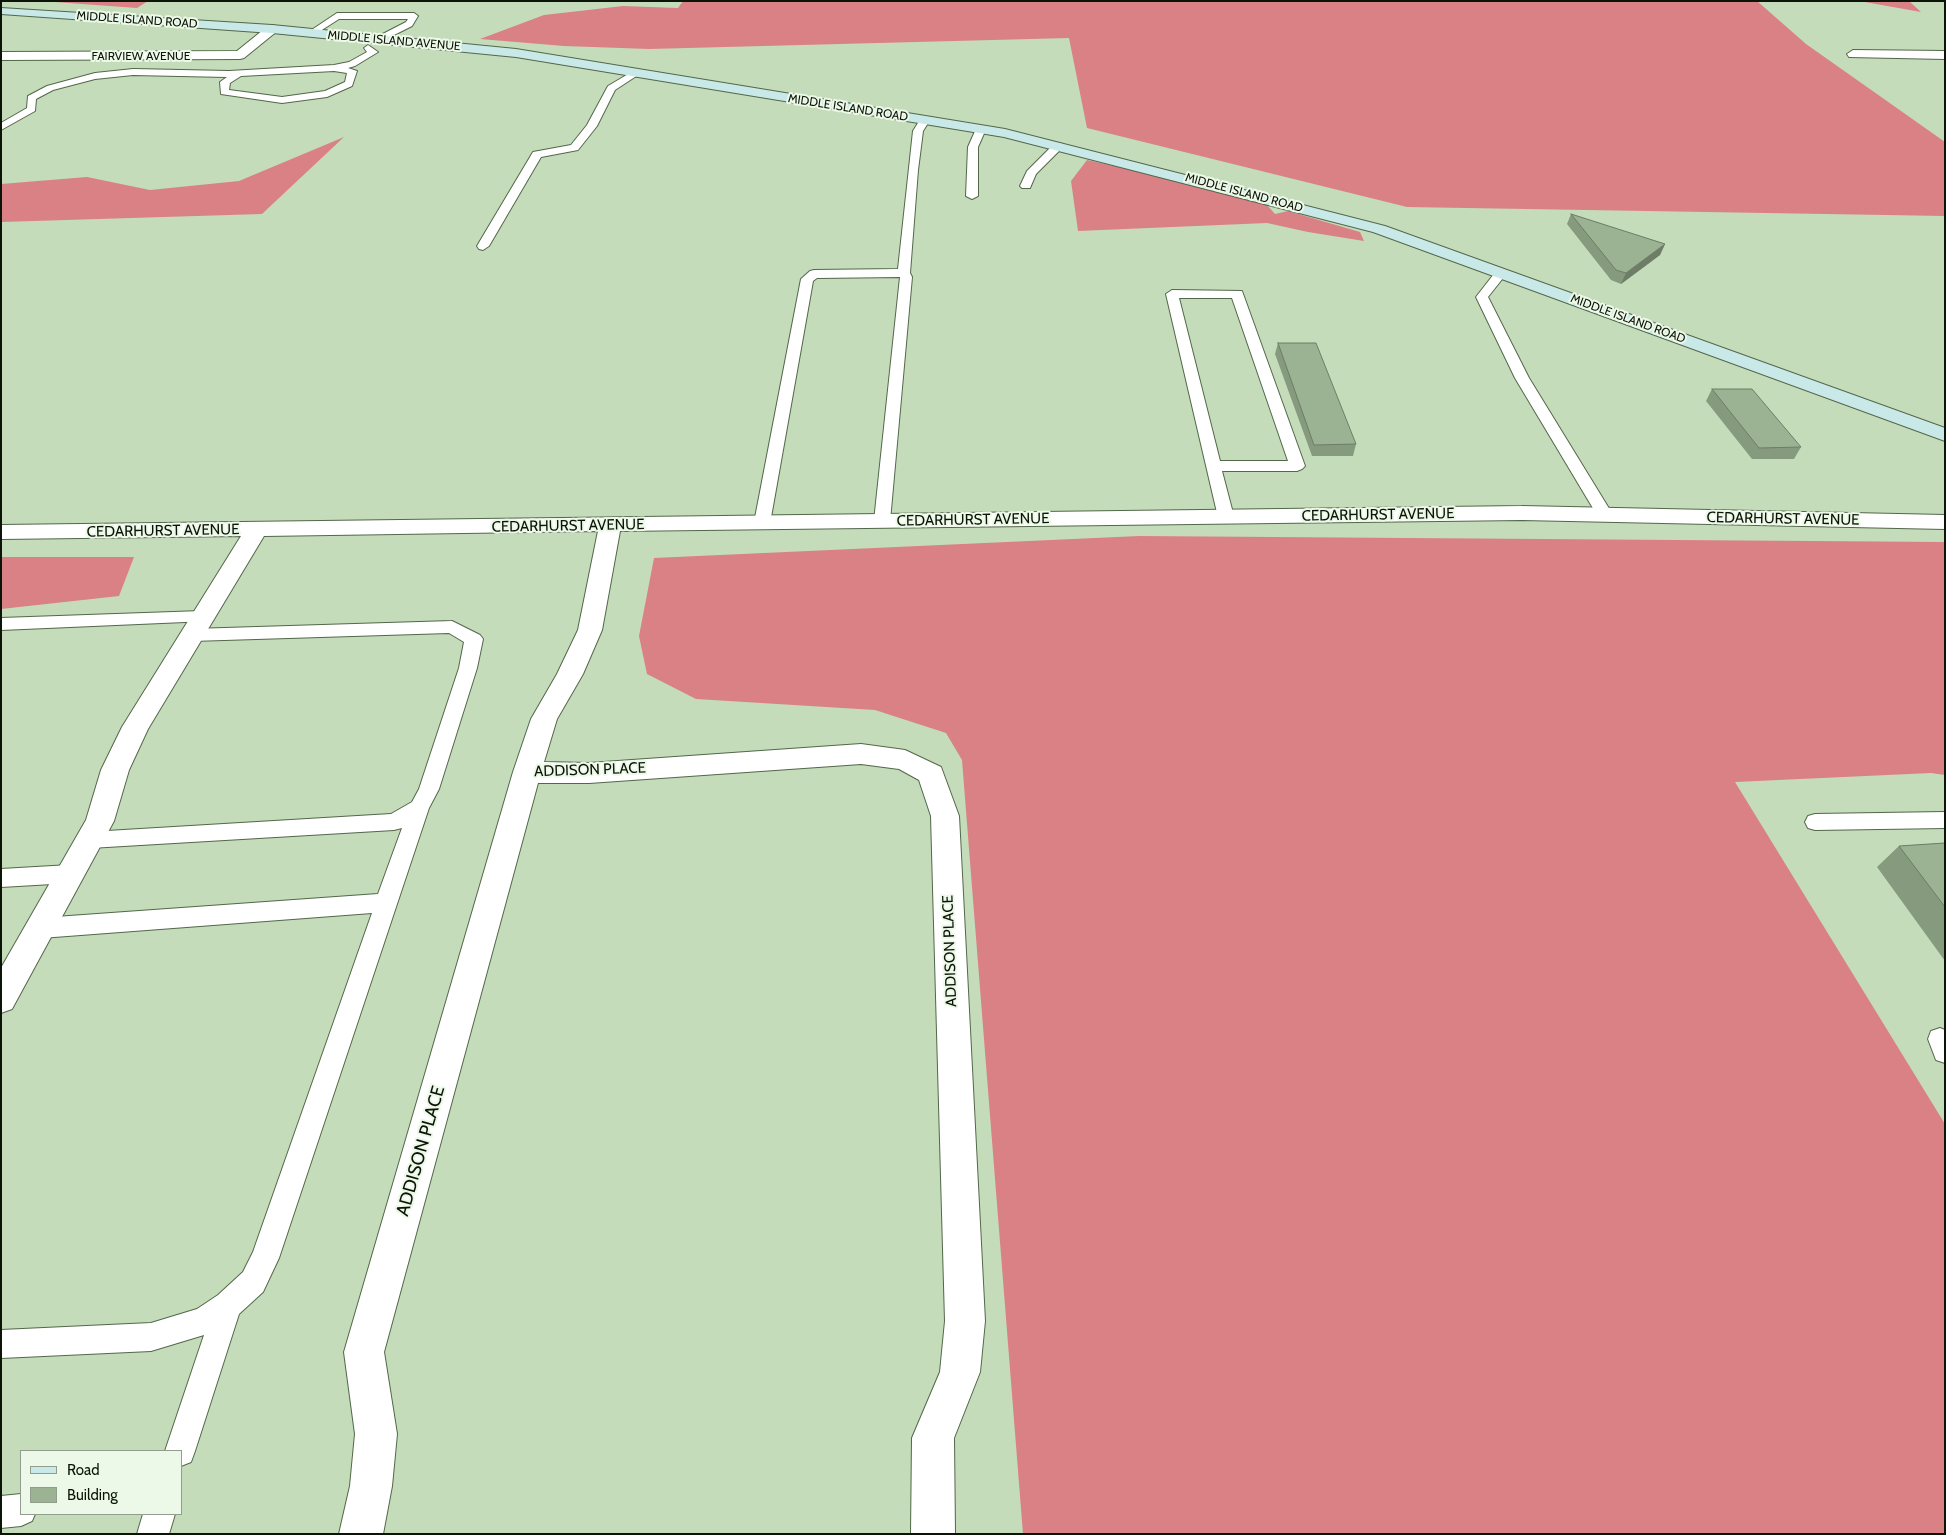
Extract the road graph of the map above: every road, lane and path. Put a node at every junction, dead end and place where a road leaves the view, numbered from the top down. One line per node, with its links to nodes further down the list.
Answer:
1 (1, 11): 2 (street, MIDDLE ISLAND ROAD)
2 (272, 30): 3 (street, MIDDLE ISLAND AVENUE); 9 (street, FAIRVIEW AVENUE)
3 (311, 33): 4 (street, MIDDLE ISLAND AVENUE); 4 (lane)
4 (381, 40): 5 (lane); 6 (street, MIDDLE ISLAND AVENUE)
5 (368, 48): 10 (lane); 10 (lane)
6 (516, 53): 12 (street, MIDDLE ISLAND ROAD)
7 (1853, 54): 8 (street)
8 (1945, 55)
9 (1, 56)
10 (334, 68): 11 (lane); 11 (lane)
11 (240, 73): 14 (lane)
12 (635, 73): 13 (street, MIDDLE ISLAND ROAD); 19 (lane)
13 (925, 120): 15 (street, MIDDLE ISLAND ROAD); 20 (lane)
14 (1, 127)
15 (981, 129): 16 (street, MIDDLE ISLAND ROAD); 18 (lane)
16 (1058, 146): 17 (lane); 21 (street, MIDDLE ISLAND ROAD)
17 (1026, 186)
18 (972, 196)
19 (483, 246)
20 (904, 273): 26 (lane); 28 (lane)
21 (1501, 273): 22 (street, MIDDLE ISLAND ROAD); 24 (lane)
22 (1945, 435)
23 (1215, 466): 23 (lane); 25 (lane)
24 (1605, 514): 25 (street, CEDARHURST AVENUE); 27 (street, CEDARHURST AVENUE)
25 (1226, 517): 26 (street, CEDARHURST AVENUE)
26 (882, 521): 28 (street, CEDARHURST AVENUE)
27 (1945, 522)
28 (762, 523): 29 (street, CEDARHURST AVENUE)
29 (610, 525): 30 (street, CEDARHURST AVENUE); 34 (street, ADDISON PLACE)
30 (256, 530): 31 (street, CEDARHURST AVENUE); 33 (street)
31 (1, 532)
32 (1, 624): 33 (lane)
33 (197, 626): 35 (lane); 38 (street)
34 (527, 772): 52 (street, ADDISON PLACE); 53 (street, ADDISON PLACE)
35 (418, 808): 38 (lane); 41 (lane)
36 (1945, 820): 37 (lane)
37 (1815, 822)
38 (90, 840): 39 (street)
39 (70, 874): 40 (lane); 42 (street)
40 (1, 878)
41 (386, 903): 42 (lane); 45 (lane)
42 (41, 928): 43 (street)
43 (10, 968): 44 (street)
44 (1, 999)
45 (228, 1305): 46 (lane); 47 (lane)
46 (1, 1344)
47 (180, 1450)
48 (20, 1510): 49 (lane)
49 (1, 1512)
50 (159, 1515): 51 (lane)
51 (153, 1534)
52 (361, 1534)
53 (933, 1534)

